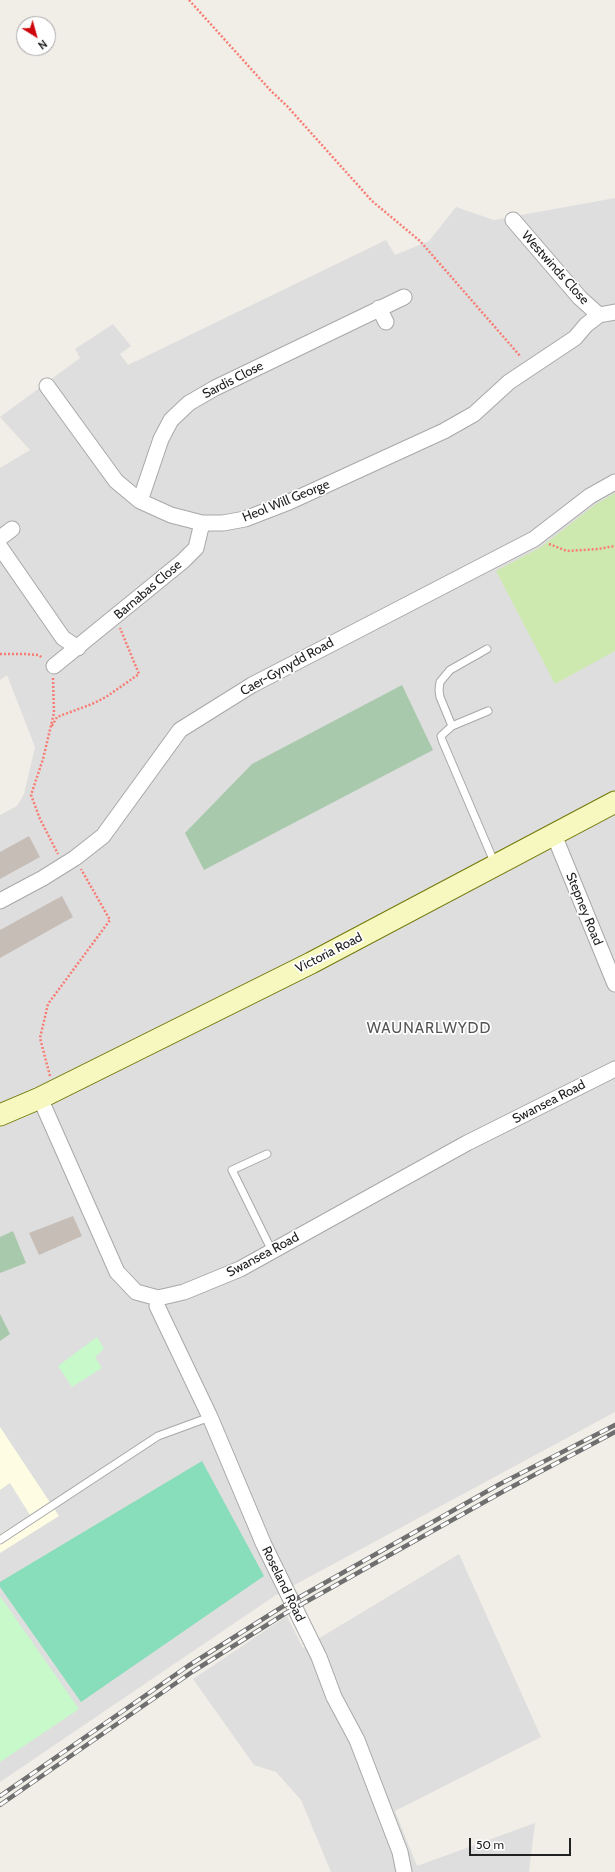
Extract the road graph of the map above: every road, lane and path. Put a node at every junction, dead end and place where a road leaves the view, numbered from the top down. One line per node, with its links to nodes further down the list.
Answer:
1 (189, 0): 8 (path)
2 (513, 220): 6 (street, Westwinds Close)
3 (404, 297): 4 (street, Sardis Close)
4 (378, 308): 7 (street); 12 (street, Sardis Close)
5 (615, 312): 6 (street, Westwinds Close)
6 (599, 315): 8 (street, Westwinds Close)
7 (386, 322)
8 (530, 368): 9 (street, Westwinds Close)
9 (509, 382): 13 (street, Heol Will George)
10 (47, 386): 12 (street, Heol Will George)
11 (615, 482): 16 (street, Caer-Gynydd Road)
12 (140, 501): 13 (street, Heol Will George)
13 (202, 523): 19 (street, Barnabas Close)
14 (12, 529): 15 (street)
15 (0, 538)
16 (534, 539): 17 (path); 29 (street, Caer-Gynydd Road)
17 (615, 546)
18 (0, 547): 20 (street)
19 (116, 617): 20 (street, Barnabas Close); 26 (path)
20 (78, 648): 23 (street, Barnabas Close)
21 (487, 649): 25 (lane)
22 (0, 654): 23 (path)
23 (50, 667): 26 (path)
24 (488, 711): 25 (lane)
25 (452, 726): 30 (lane)
26 (50, 730): 29 (path)
27 (615, 802): 28 (main road, Victoria Road)
28 (554, 835): 30 (main road, Victoria Road); 32 (street, Stepney Road)
29 (69, 861): 31 (street, Caer-Gynydd Road); 34 (path)
30 (496, 866): 34 (main road, Victoria Road)
31 (0, 901)
32 (615, 984)
33 (615, 1068): 37 (street, Swansea Road)
34 (47, 1095): 35 (main road); 38 (street, Swansea Road)
35 (0, 1115)
36 (267, 1154): 37 (lane)
37 (272, 1251): 38 (street, Swansea Road)
38 (158, 1298): 39 (street, Roseland Road)
39 (210, 1417): 40 (lane); 41 (street, Roseland Road)
40 (0, 1540)
41 (404, 1872)

